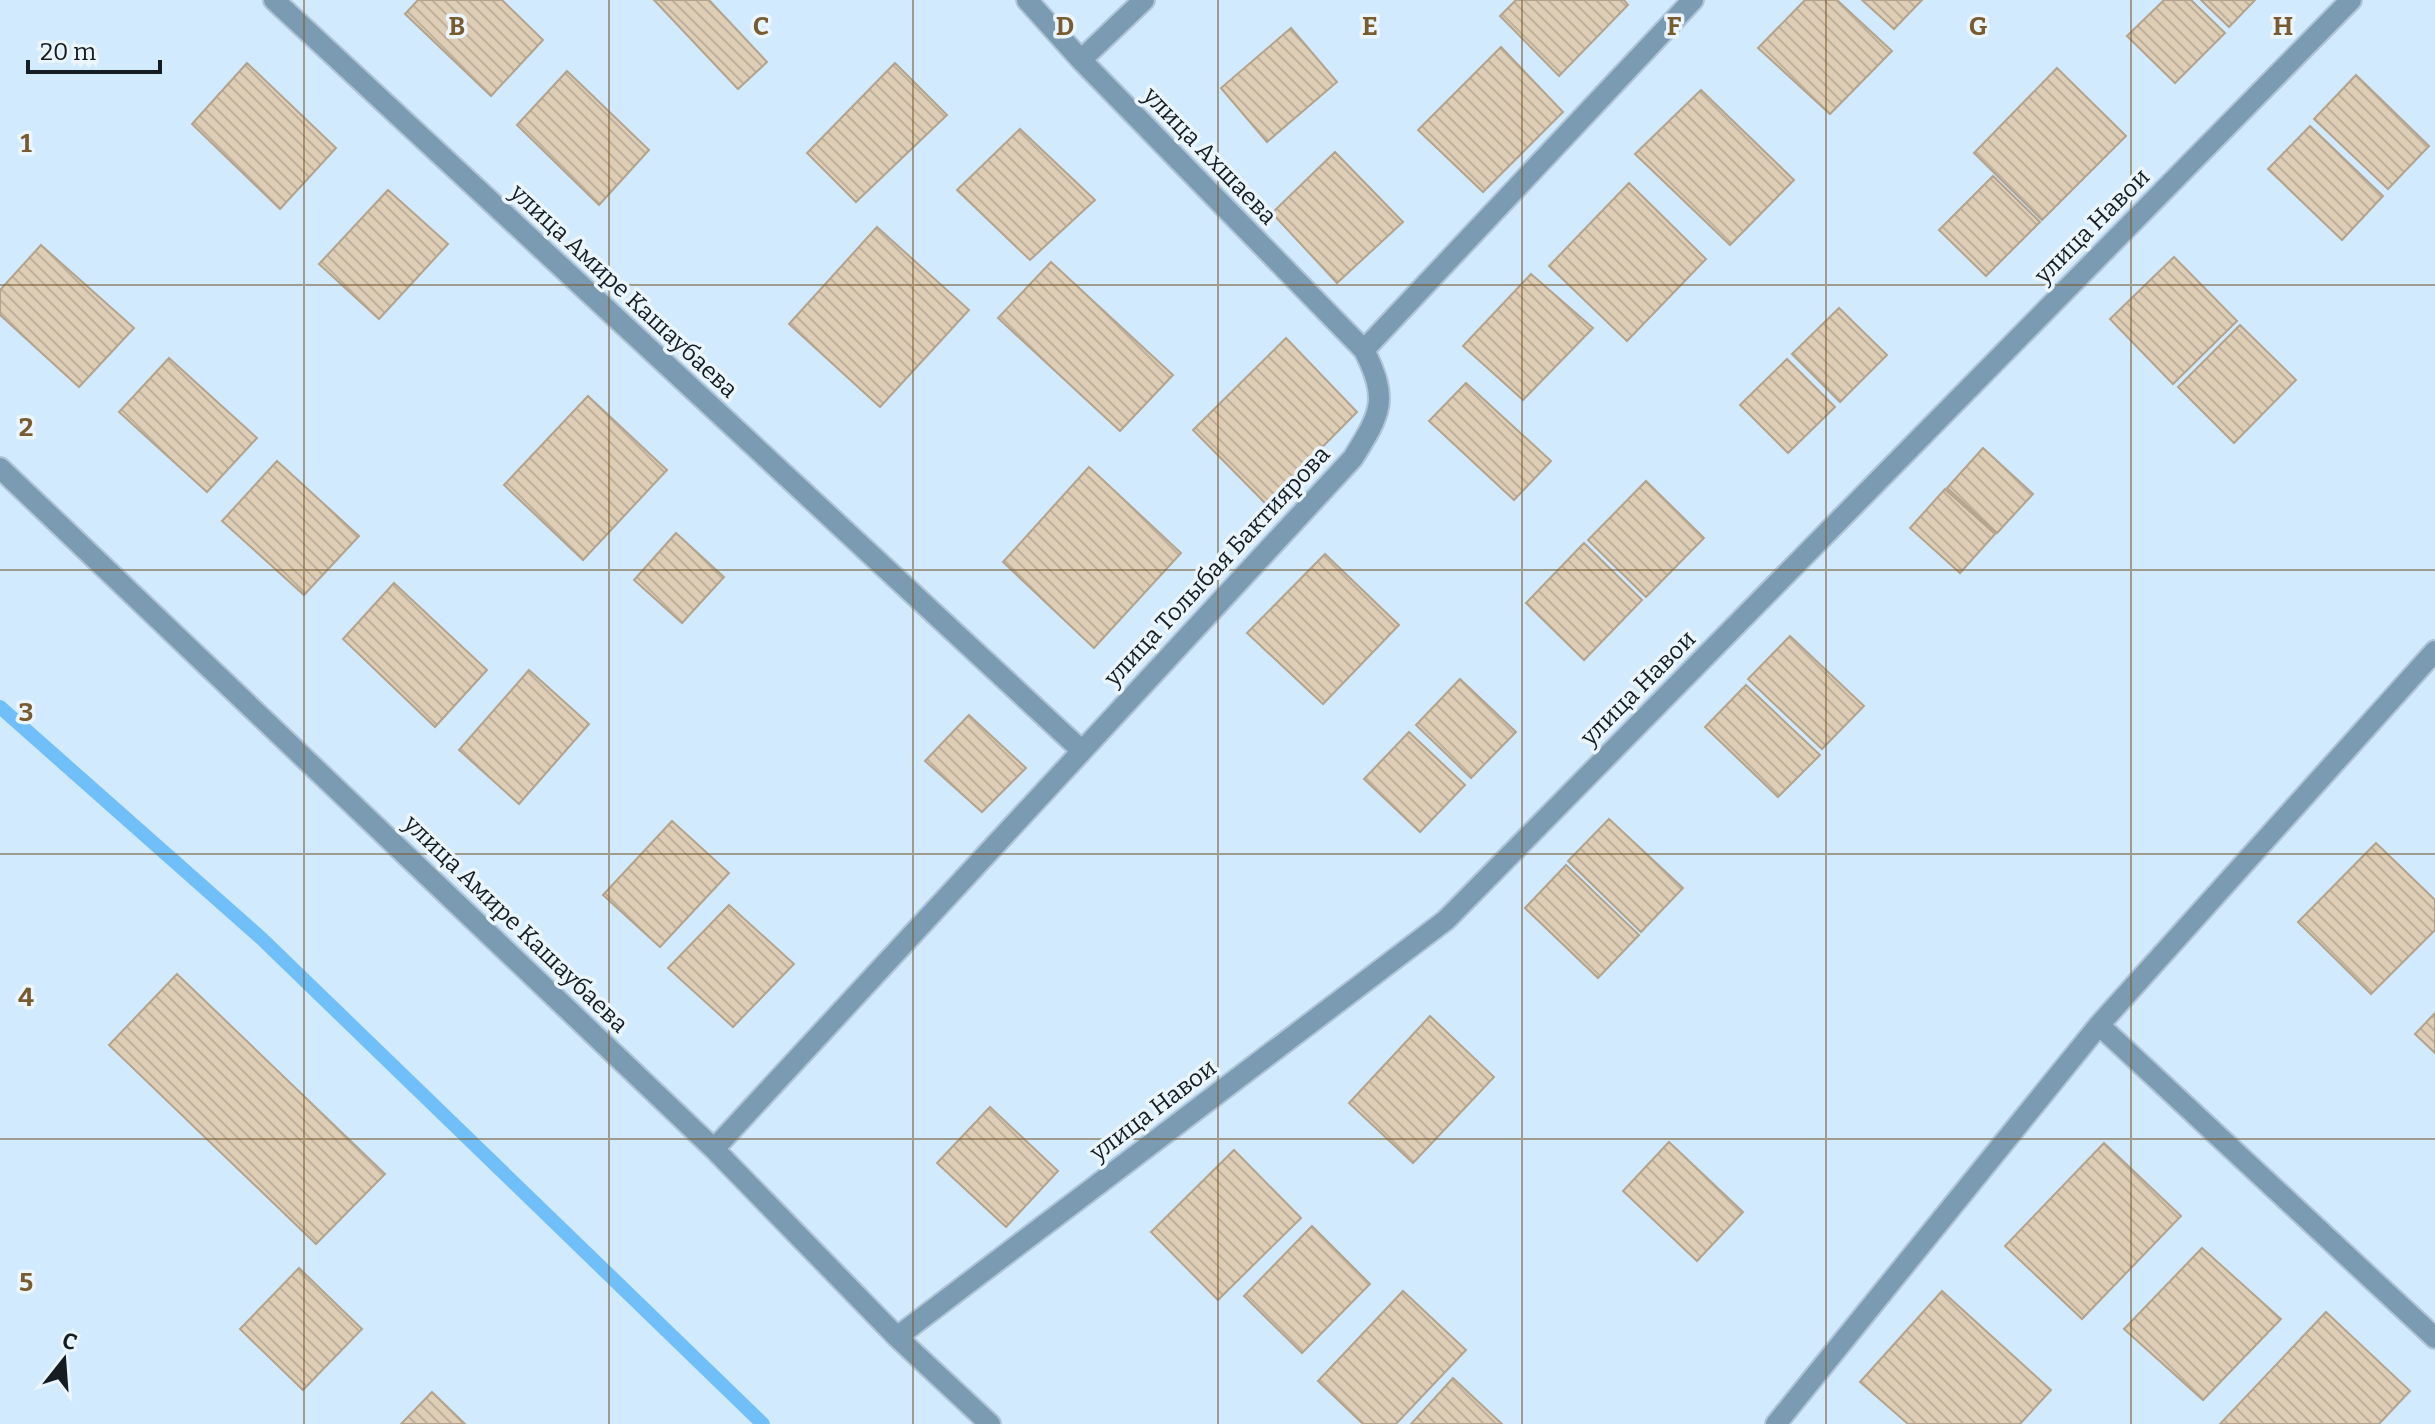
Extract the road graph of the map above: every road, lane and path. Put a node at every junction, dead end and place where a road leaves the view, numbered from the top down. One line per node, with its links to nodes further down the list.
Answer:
1 (274, 0): 10 (street, улица Амире Кашаубаева)
2 (1027, 0): 6 (street, улица Ахшаева)
3 (1144, 0): 6 (street)
4 (1693, 0): 7 (street)
5 (2351, 0): 13 (street, улица Навои)
6 (1081, 60): 7 (street, улица Ахшаева)
7 (1364, 350): 10 (street, улица Толыбая Бактиярова)
8 (0, 468): 12 (street, улица Амире Кашаубаева)
9 (2435, 651): 11 (street)
10 (1081, 750): 12 (street, улица Толыбая Бактиярова)
11 (2099, 1025): 14 (street); 16 (street)
12 (714, 1149): 13 (street, улица Амире Кашаубаева)
13 (897, 1337): 15 (street, улица Амире Кашаубаева)
14 (2435, 1338)
15 (990, 1424)
16 (1776, 1424)

